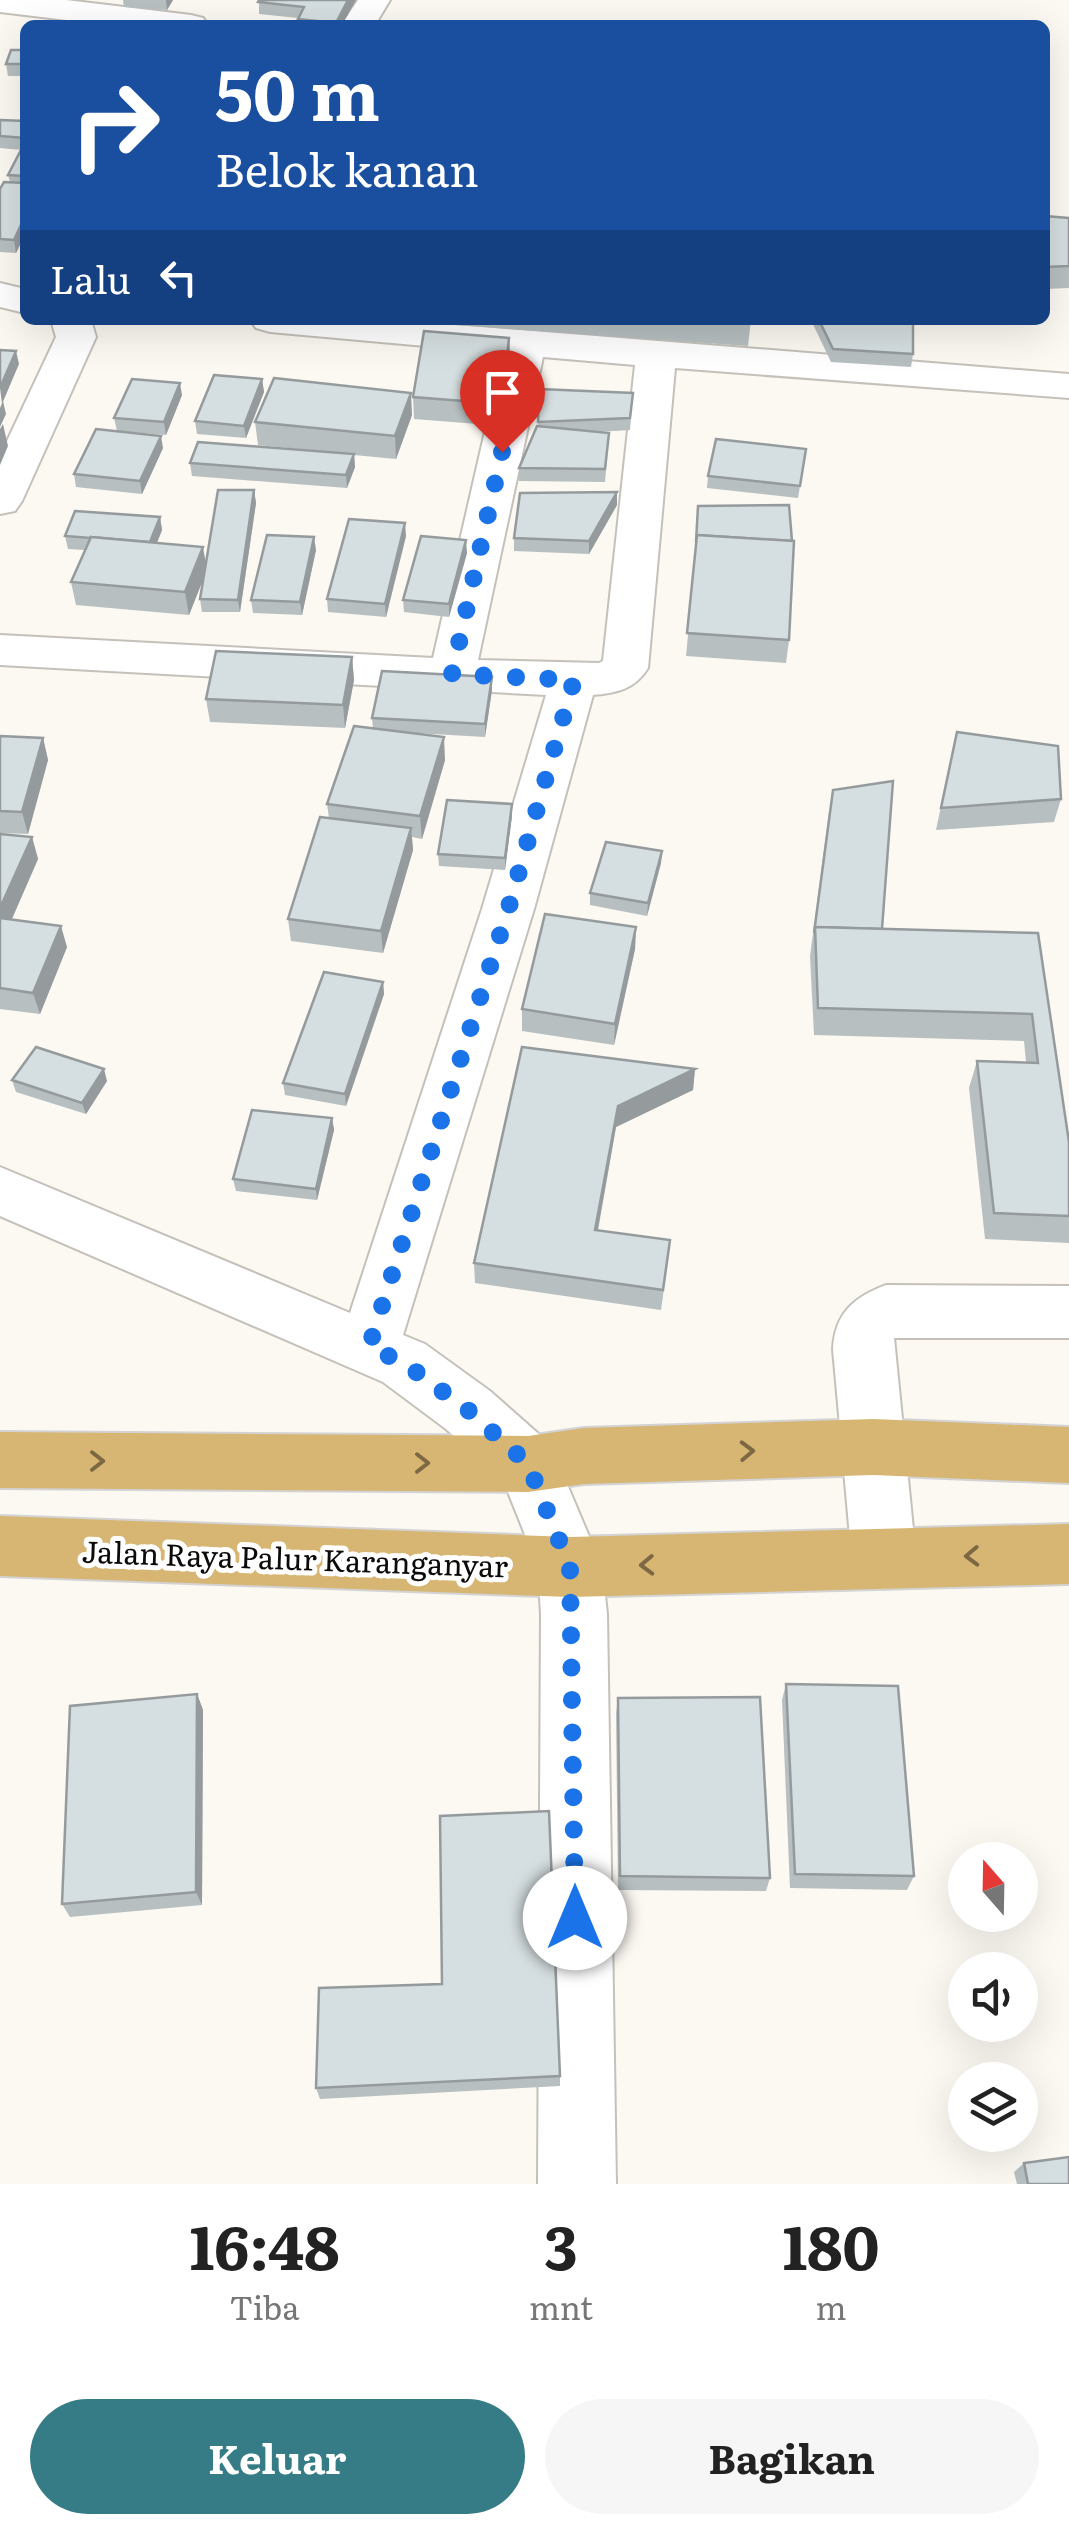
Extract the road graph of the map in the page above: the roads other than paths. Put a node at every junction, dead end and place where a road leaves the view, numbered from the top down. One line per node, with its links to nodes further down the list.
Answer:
1 (0, 2): 2 (street)
2 (149, 20)
3 (72, 325): 8 (street)
4 (331, 325): 5 (street)
5 (526, 341): 6 (street); 10 (street)
6 (656, 356): 7 (street); 11 (street)
7 (1069, 386)
8 (0, 500)
9 (0, 650): 10 (street)
10 (452, 674): 11 (street)
11 (574, 680): 14 (street)
12 (0, 1191): 14 (street)
13 (1069, 1312): 15 (street)
14 (369, 1347): 18 (street)
15 (873, 1447): 16 (main road); 18 (main road, one-way to 15); 21 (street)
16 (1069, 1455)
17 (0, 1460): 18 (main road, one-way to 18)
18 (528, 1464): 22 (street)
19 (0, 1546): 22 (main road, Jalan Raya Palur Karanganyar)
20 (1069, 1554): 21 (main road, Jalan Raya Palur Karanganyar, one-way to 21)
21 (884, 1559): 22 (main road, Jalan Raya Palur Karanganyar, one-way to 22)
22 (570, 1567): 23 (street)
23 (576, 2184)

